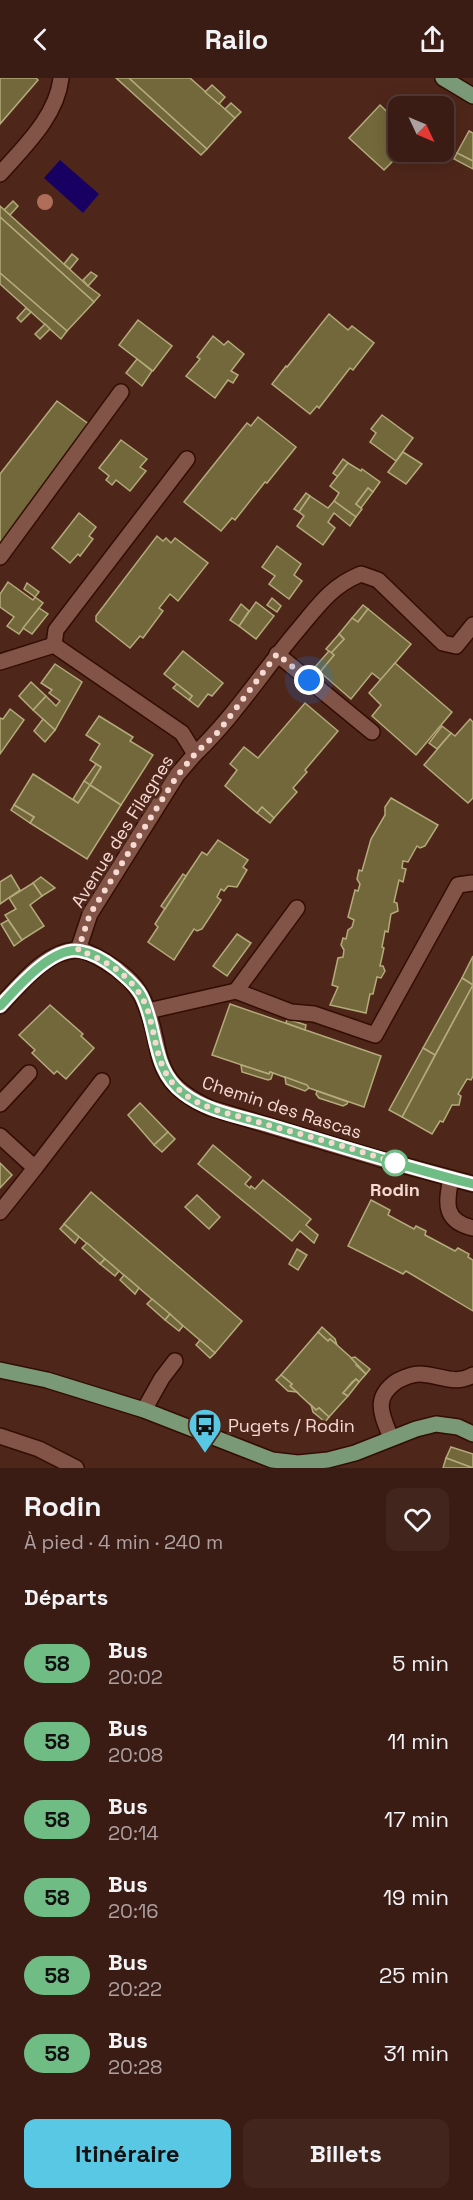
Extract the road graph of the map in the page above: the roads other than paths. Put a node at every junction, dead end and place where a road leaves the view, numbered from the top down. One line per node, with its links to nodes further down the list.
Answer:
1 (62, 78): 4 (street)
2 (443, 78): 3 (main road)
3 (473, 96)
4 (0, 174)
5 (121, 392): 7 (street)
6 (187, 459): 9 (street)
7 (0, 557)
8 (473, 625): 10 (street)
9 (54, 645): 11 (street); 13 (street, Avenue des Filagnes)
10 (277, 654): 12 (street); 13 (street)
11 (0, 662)
12 (372, 732)
13 (195, 754): 16 (street, Avenue des Filagnes)
14 (472, 883): 17 (street)
15 (297, 908): 17 (street)
16 (78, 950): 18 (street); 19 (street, Chemin des Rascas)
17 (236, 991): 19 (street)
18 (0, 1006)
19 (148, 1011): 25 (street, Chemin des Rascas)
20 (28, 1073): 22 (street)
21 (102, 1081): 24 (street)
22 (0, 1104)
23 (0, 1136): 24 (street)
24 (35, 1167): 27 (street)
25 (451, 1178): 26 (street, Chemin des Rascas); 28 (street)
26 (473, 1184)
27 (0, 1212)
28 (473, 1228)
29 (175, 1361): 32 (street)
30 (0, 1370): 32 (main road)
31 (473, 1375): 35 (street)
32 (144, 1410): 35 (main road)
33 (473, 1434): 35 (main road)
34 (0, 1436): 36 (street)
35 (391, 1438)
36 (76, 1468)

